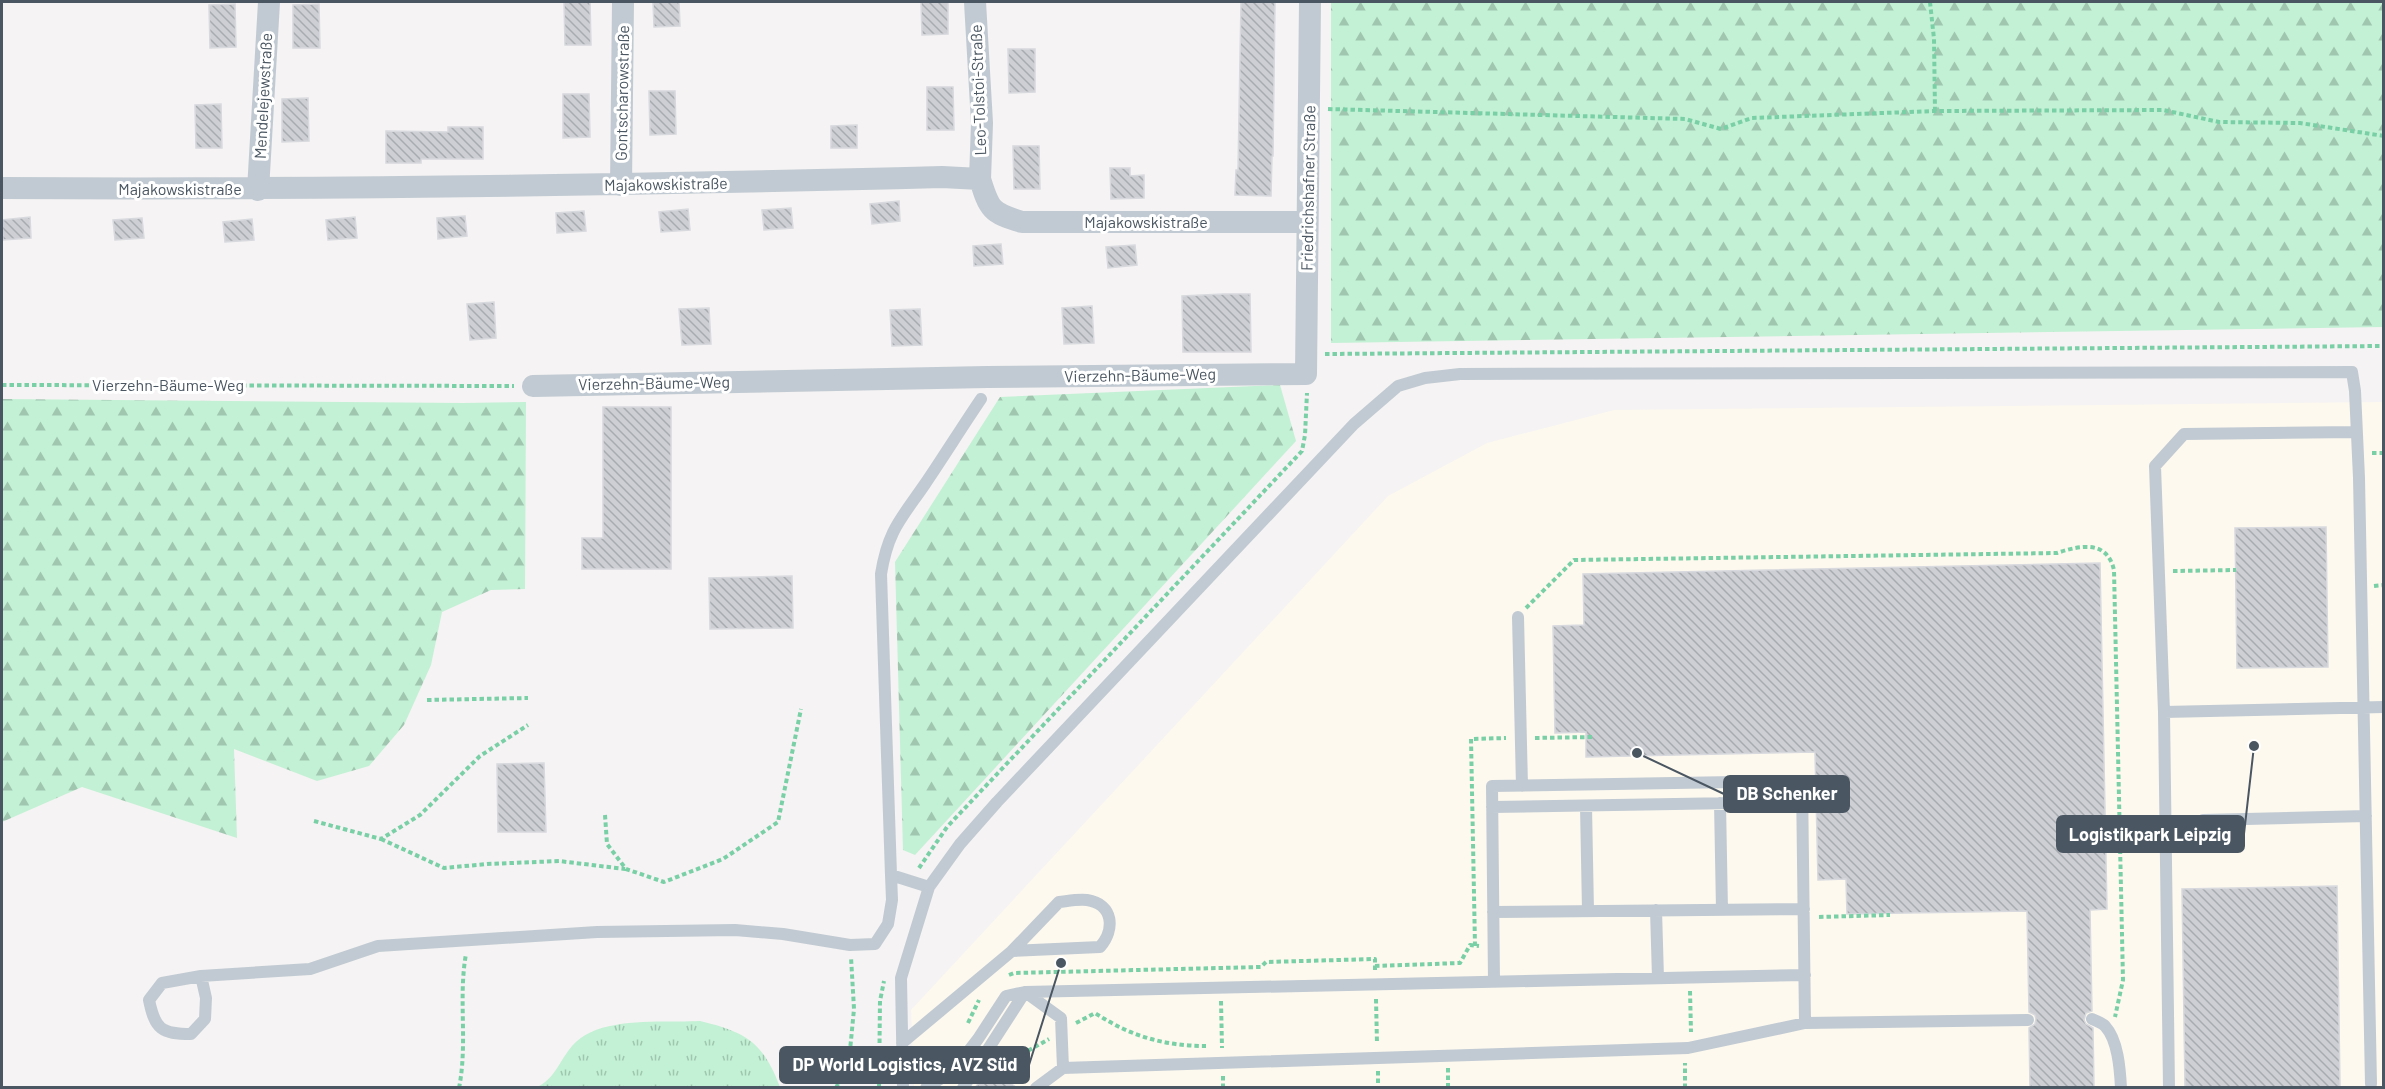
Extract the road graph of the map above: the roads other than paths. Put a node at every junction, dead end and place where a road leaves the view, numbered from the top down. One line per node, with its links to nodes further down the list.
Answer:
1 (269, 2): 8 (street, Mendelejewstraße)
2 (623, 2): 6 (street, Gontscharowstraße)
3 (975, 2): 5 (street, Leo-Tolstoi-Straße)
4 (1310, 2): 9 (street, Friedrichshafner Straße)
5 (980, 179): 6 (street, Majakowskistraße); 9 (street, Majakowskistraße)
6 (621, 185): 8 (street, Majakowskistraße)
7 (2, 188): 8 (street, Majakowskistraße)
8 (258, 190)
9 (1307, 222): 10 (street, Friedrichshafner Straße)
10 (1306, 364): 11 (street, Vierzehn-Bäume-Weg)
11 (533, 386)
12 (981, 399): 25 (lane)
13 (2356, 432): 16 (lane); 17 (lane); 26 (lane)
14 (1518, 617): 18 (lane)
15 (2384, 707): 16 (lane)
16 (2364, 708): 17 (lane); 23 (lane)
17 (2164, 712): 49 (lane)
18 (1522, 786): 19 (lane); 22 (lane)
19 (1803, 802): 20 (lane); 31 (lane)
20 (1720, 803): 21 (lane); 28 (lane)
21 (1586, 806): 22 (lane); 29 (lane)
22 (1492, 807): 30 (lane)
23 (2366, 816): 24 (lane); 43 (lane)
24 (2203, 820)
25 (891, 875): 26 (lane); 34 (lane)
26 (929, 887): 41 (lane)
27 (1656, 910): 28 (lane); 29 (lane); 35 (lane)
28 (1722, 910): 31 (lane)
29 (1588, 911): 30 (lane)
30 (1493, 912): 36 (lane)
31 (1804, 913): 33 (lane)
32 (1012, 951): 32 (lane); 41 (lane)
33 (1805, 975): 35 (lane); 40 (lane)
34 (201, 976): 34 (lane)
35 (1658, 978): 36 (lane)
36 (1494, 981): 37 (lane)
37 (1025, 992): 42 (lane); 45 (lane); 46 (lane)
38 (2092, 1019): 48 (lane)
39 (2028, 1020): 40 (lane)
40 (1806, 1023): 42 (lane)
41 (902, 1043): 44 (lane)
42 (1063, 1068): 47 (lane)
43 (2371, 1084)
44 (903, 1088)
45 (926, 1088)
46 (963, 1088)
47 (1036, 1088)
48 (2121, 1088)
49 (2169, 1088)

